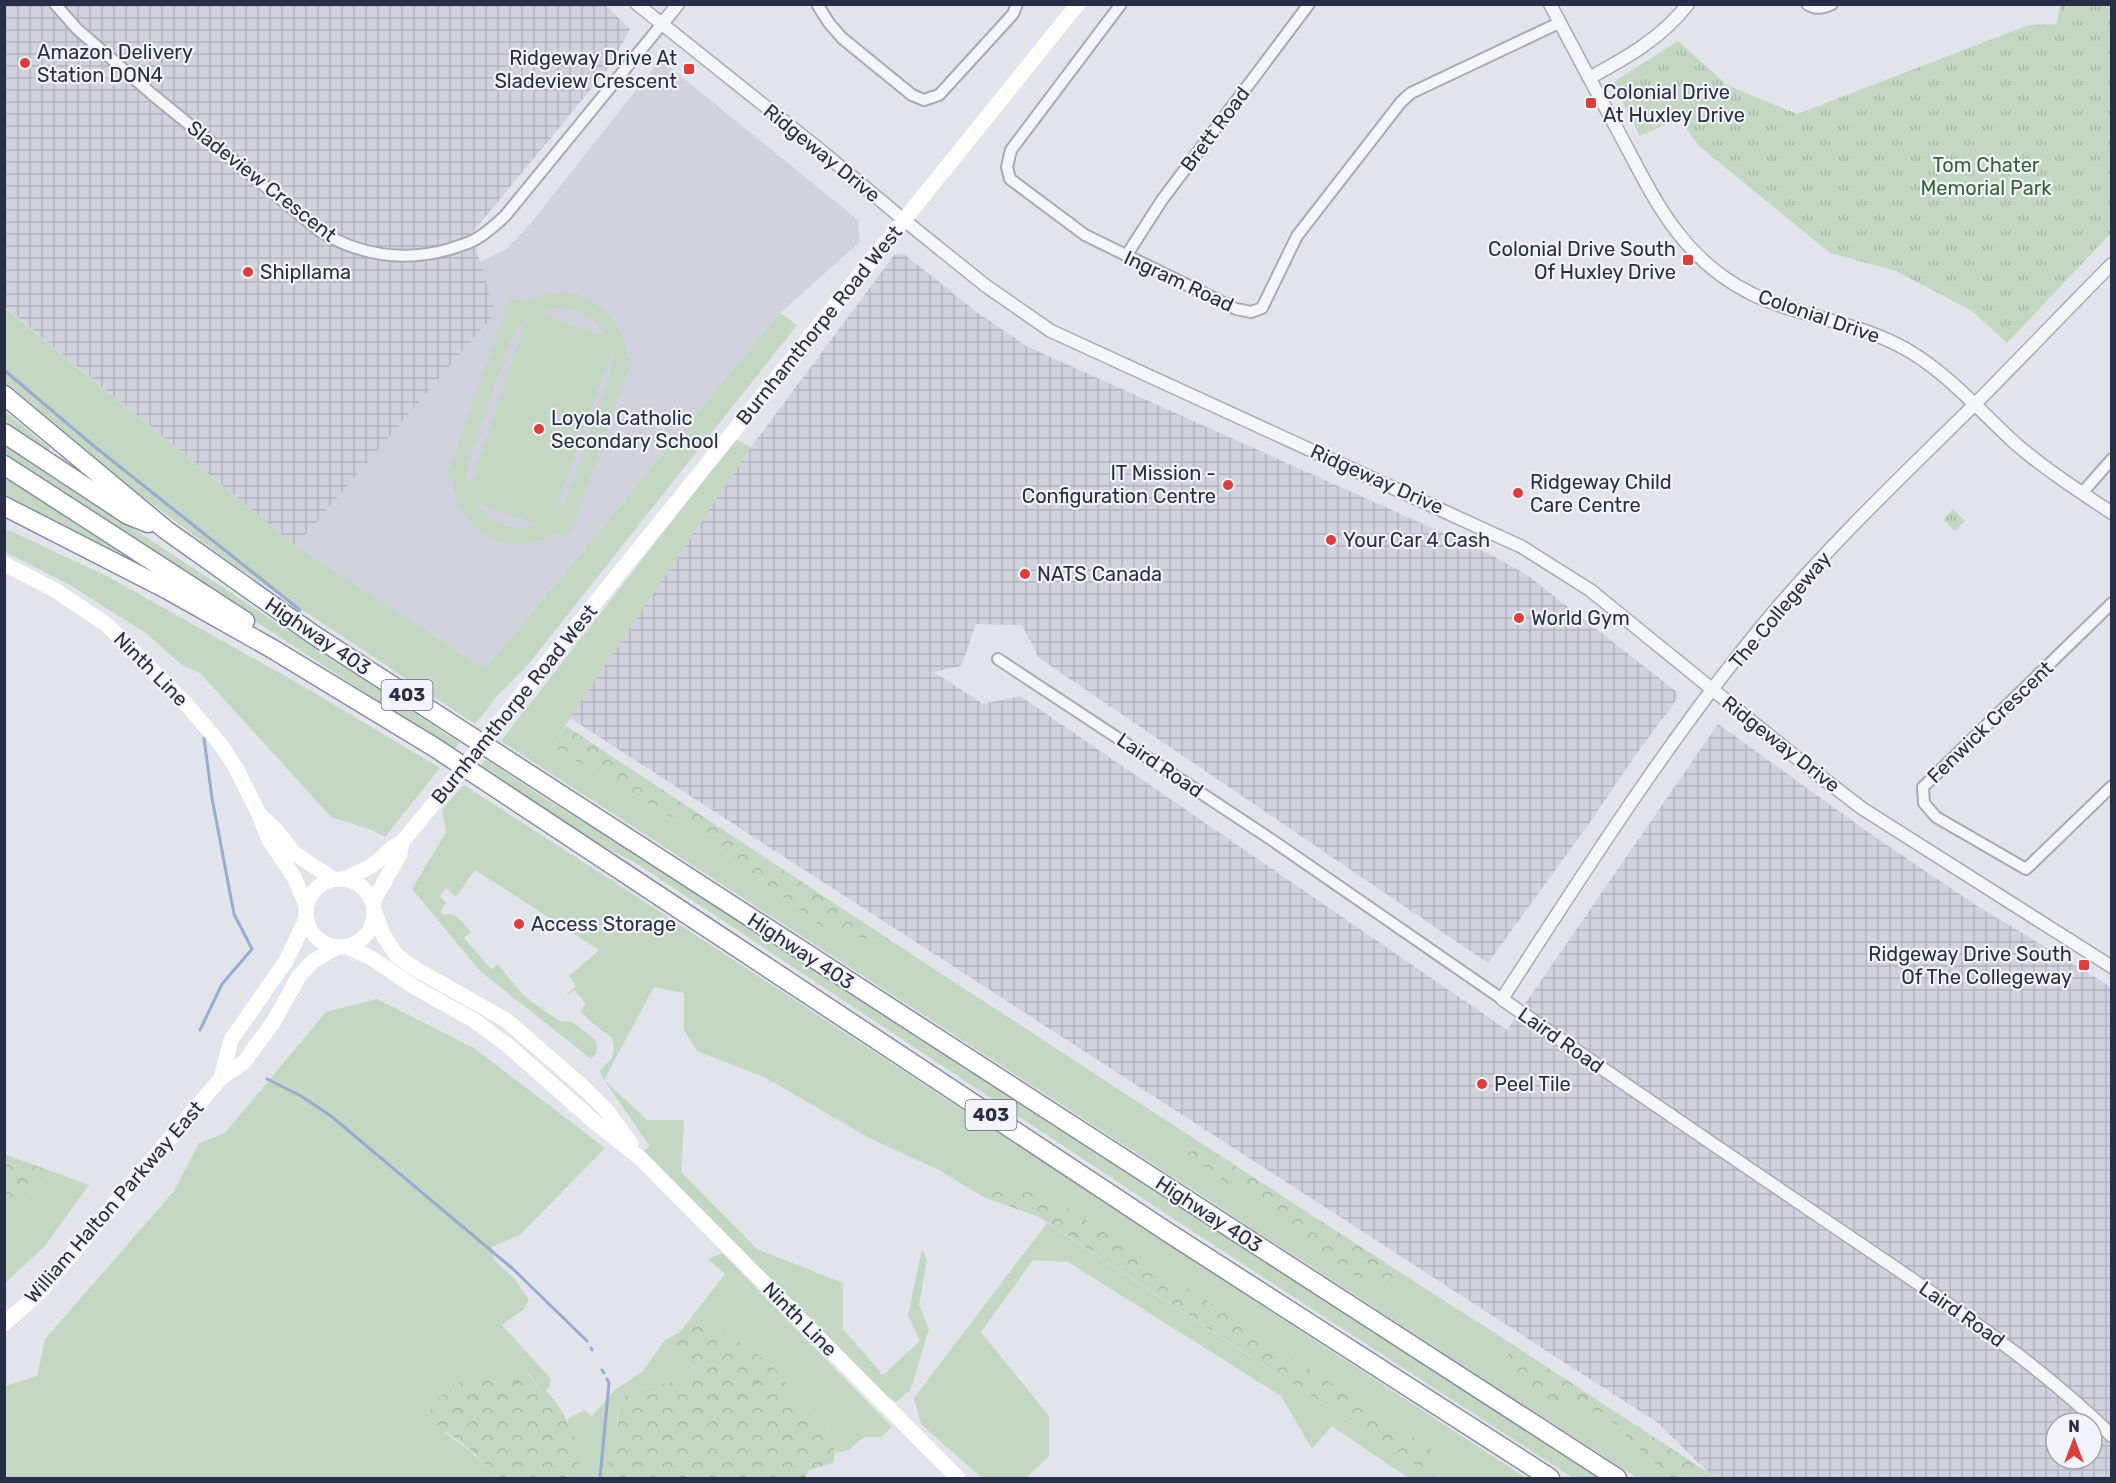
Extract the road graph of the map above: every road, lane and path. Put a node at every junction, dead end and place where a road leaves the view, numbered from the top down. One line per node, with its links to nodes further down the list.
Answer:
1 (55, 4): 14 (street, Sladeview Crescent)
2 (637, 4): 14 (street, Ridgeway Drive)
3 (678, 4): 14 (street)
4 (818, 4): 5 (street)
5 (1017, 4)
6 (1078, 4): 16 (main road, Burnhamthorpe Road West)
7 (1121, 4): 17 (street, Ingram Road)
8 (1309, 4): 17 (street, Brett Road)
9 (1550, 4): 13 (street, Colonial Drive)
10 (1688, 4): 15 (street)
11 (1807, 4): 12 (street)
12 (1832, 4)
13 (1559, 23): 15 (street, Colonial Drive); 17 (street, Ingram Road)
14 (662, 24): 16 (street, Ridgeway Drive)
15 (1589, 78): 20 (street, Colonial Drive)
16 (904, 220): 32 (street, Ridgeway Drive); 35 (main road, Burnhamthorpe Road West, bridge)
17 (1126, 256)
18 (2112, 264): 20 (street, The Collegeway)
19 (4, 395): 27 (highway, Highway 403 / 403)
20 (1975, 404): 24 (street, Colonial Drive); 32 (street, The Collegeway)
21 (4, 433): 27 (highway)
22 (2112, 459): 24 (street)
23 (4, 465): 30 (highway)
24 (2082, 494): 26 (street, Colonial Drive)
25 (5, 507): 30 (highway, Highway 403 / 403)
26 (2112, 513)
27 (166, 530): 48 (highway, Highway 403 / 403)
28 (4, 564): 34 (main road, Ninth Line)
29 (2112, 603): 33 (street, Fenwick Crescent)
30 (271, 648): 47 (highway, Highway 403 / 403)
31 (998, 659): 41 (street, Laird Road)
32 (1713, 690): 40 (street, Ridgeway Drive); 41 (street, The Collegeway)
33 (2112, 786)
34 (259, 814): 36 (main road, Ninth Line); 38 (main road, Ninth Line)
35 (402, 842): 36 (main road, Burnhamthorpe Road West); 37 (main road, Burnhamthorpe Road West)
36 (338, 879): 37 (main road); 38 (main road)
37 (374, 907): 39 (main road); 43 (main road, Ninth Line)
38 (306, 912): 39 (main road); 42 (main road, William Halton Parkway East)
39 (342, 947): 42 (main road, William Halton Parkway East); 43 (main road, Ninth Line)
40 (2112, 967)
41 (1502, 999): 45 (street, Laird Road)
42 (221, 1078): 44 (main road, William Halton Parkway East)
43 (641, 1159): 46 (main road, Ninth Line)
44 (4, 1324)
45 (2112, 1436)
46 (958, 1479)
47 (1550, 1479)
48 (1617, 1479)

